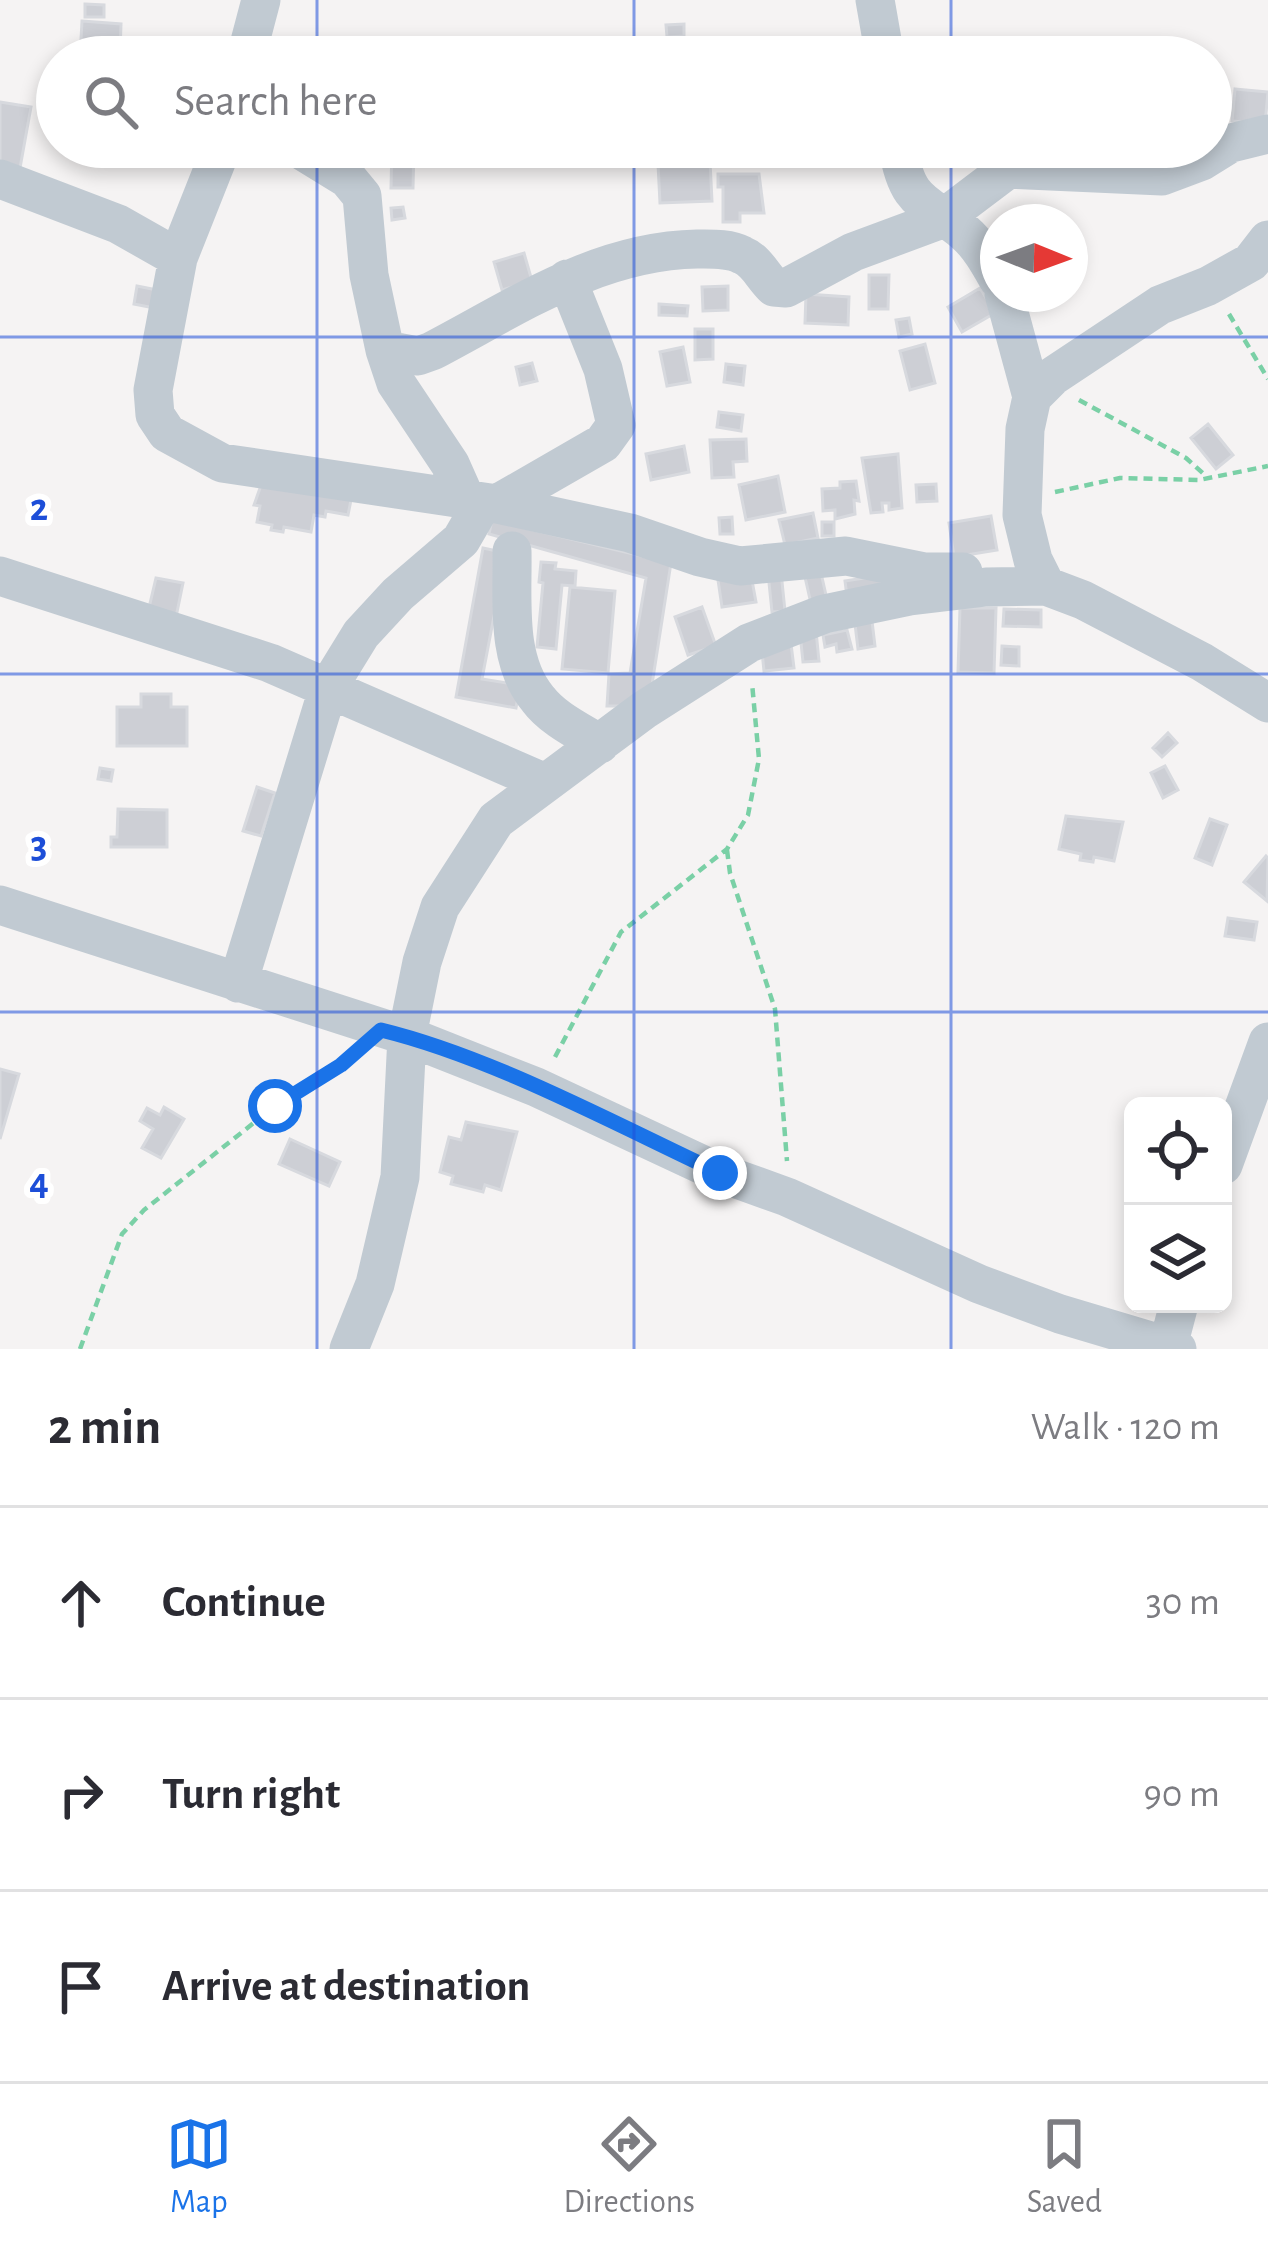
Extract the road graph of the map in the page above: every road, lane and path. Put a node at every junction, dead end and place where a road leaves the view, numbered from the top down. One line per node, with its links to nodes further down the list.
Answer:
1 (261, 0): 3 (street)
2 (875, 0): 4 (street)
3 (252, 36)
4 (881, 36)
5 (1268, 134): 6 (street)
6 (1232, 142)
7 (214, 168): 15 (street)
8 (330, 168): 19 (street)
9 (903, 168): 12 (street)
10 (1183, 168): 12 (street)
11 (0, 178): 15 (street)
12 (942, 219): 14 (street); 16 (street)
13 (1268, 240): 17 (street)
14 (980, 254)
15 (178, 258): 24 (street)
16 (567, 279): 19 (street); 24 (street)
17 (1208, 286): 20 (path); 21 (street)
18 (1011, 312): 21 (street)
19 (385, 350): 24 (street)
20 (1268, 379)
21 (1042, 387): 23 (path); 25 (street)
22 (1268, 466): 23 (path)
23 (1209, 479): 25 (path)
24 (482, 502): 27 (street); 30 (street)
25 (1022, 515): 27 (street)
26 (512, 551): 32 (street)
27 (1040, 573): 29 (street); 31 (street)
28 (0, 576): 30 (street)
29 (749, 644): 32 (street); 34 (path)
30 (329, 686): 33 (street); 36 (street)
31 (1268, 703)
32 (600, 744): 33 (street)
33 (543, 782): 37 (street)
34 (727, 849): 39 (path); 41 (path)
35 (0, 905): 36 (street)
36 (238, 983): 37 (street)
37 (394, 1033): 39 (street); 44 (path); 45 (street)
38 (1268, 1042): 40 (street)
39 (536, 1088): 41 (street)
40 (1232, 1140)
41 (787, 1196): 43 (street)
42 (1178, 1313): 43 (street)
43 (1173, 1347)
44 (80, 1349)
45 (350, 1349)

